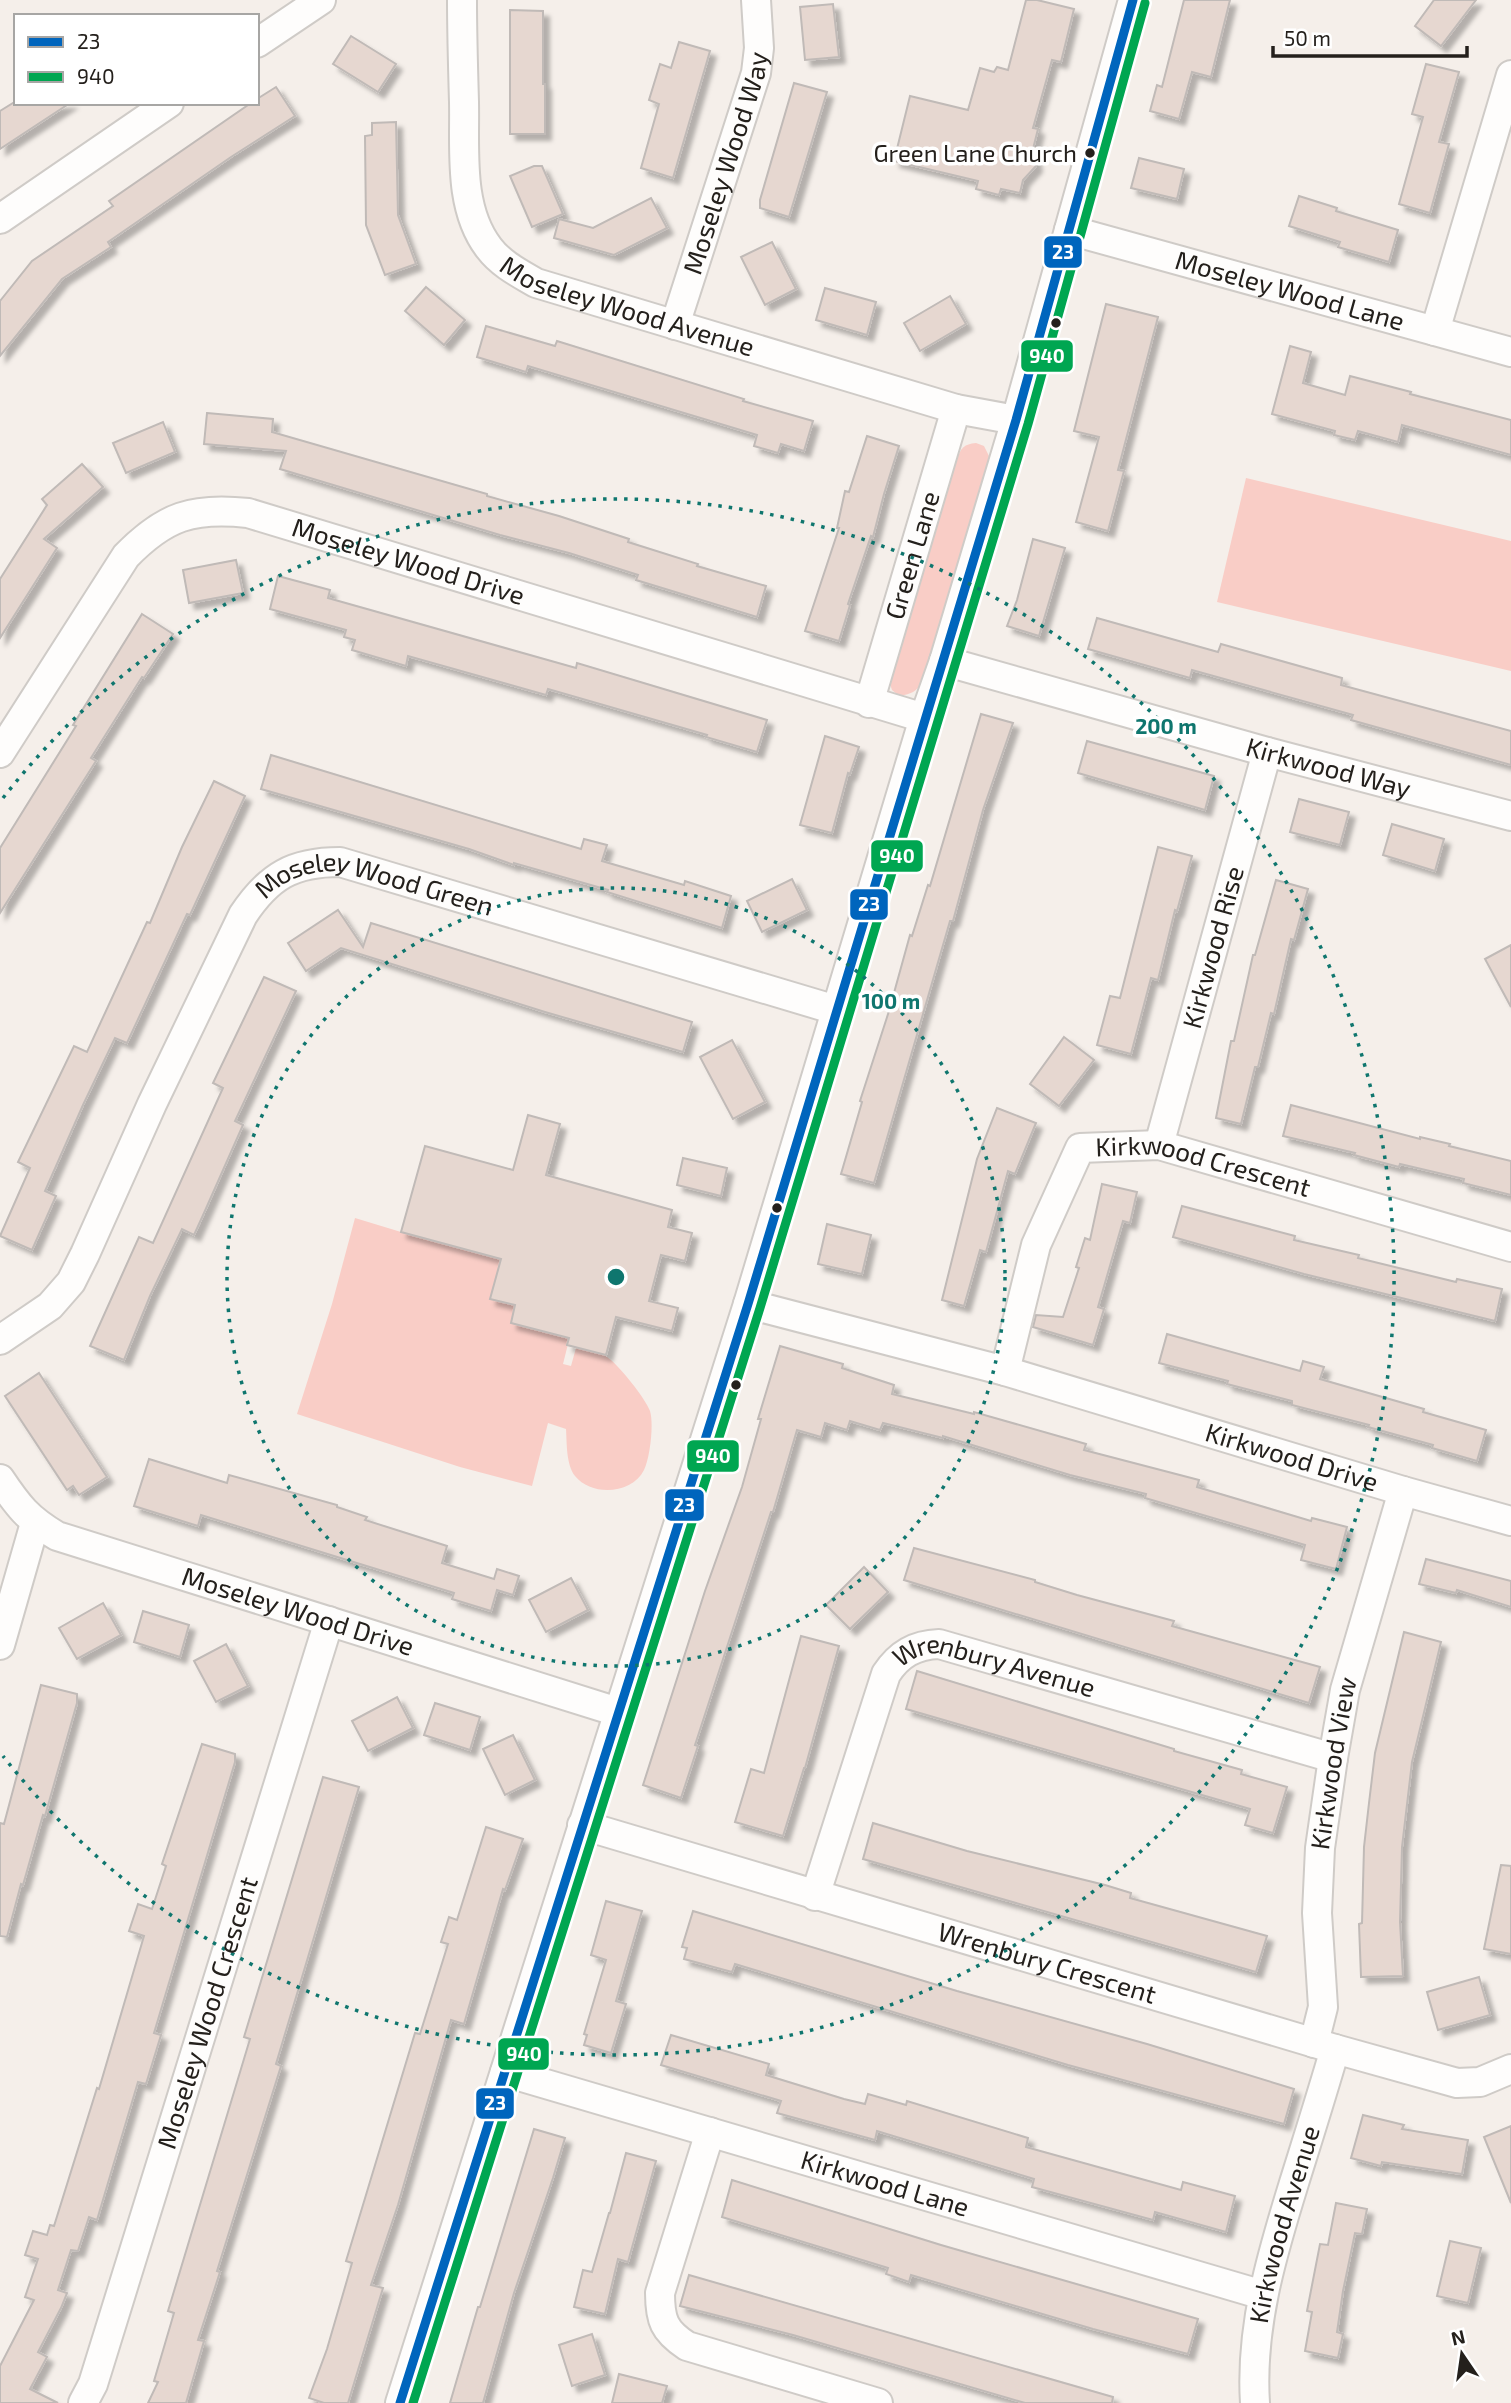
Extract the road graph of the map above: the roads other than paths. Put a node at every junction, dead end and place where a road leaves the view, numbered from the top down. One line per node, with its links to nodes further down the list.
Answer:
1 (321, 0): 5 (street)
2 (462, 0): 10 (street, Moseley Wood Avenue)
3 (756, 0): 10 (street, Moseley Wood Way)
4 (1133, 0): 9 (street)
5 (259, 42)
6 (1511, 75): 11 (street)
7 (166, 105): 8 (street)
8 (0, 219)
9 (1069, 230): 11 (street, Moseley Wood Lane); 14 (street)
10 (675, 325): 13 (street, Moseley Wood Avenue)
11 (1435, 331): 12 (street, Moseley Wood Lane)
12 (1511, 352)
13 (956, 409): 14 (street, Moseley Wood Avenue); 16 (street, Green Lane)
14 (1016, 419): 15 (street)
15 (944, 661): 17 (street); 18 (street, Kirkwood Way)
16 (869, 703): 17 (street, Moseley Wood Drive); 19 (street, Moseley Wood Drive)
17 (924, 718): 21 (street)
18 (1267, 752): 20 (street, Kirkwood Way); 22 (street, Kirkwood Rise)
19 (0, 753)
20 (1511, 816)
21 (836, 1010): 24 (street); 25 (street, Moseley Wood Green)
22 (1158, 1145): 23 (street, Kirkwood Crescent); 26 (street, Kirkwood Crescent)
23 (1511, 1247)
24 (748, 1304): 26 (street, Kirkwood Drive); 33 (street)
25 (0, 1340)
26 (1005, 1371): 28 (street, Kirkwood Drive)
27 (0, 1479): 30 (street, Moseley Wood Drive)
28 (1403, 1491): 29 (street, Kirkwood Drive); 34 (street, Kirkwood View)
29 (1511, 1521)
30 (35, 1523): 31 (street, Moseley Wood Drive); 32 (street)
31 (329, 1621): 33 (street, Moseley Wood Drive); 42 (street, Moseley Wood Crescent)
32 (0, 1645)
33 (618, 1712): 35 (street)
34 (1333, 1758): 36 (street, Wrenbury Avenue); 37 (street, Kirkwood View)
35 (582, 1825): 36 (street, Wrenbury Crescent); 39 (street)
36 (815, 1896): 37 (street, Wrenbury Crescent)
37 (1324, 2046): 38 (street, Wrenbury Crescent); 41 (street, Kirkwood Avenue)
38 (1511, 2069)
39 (505, 2072): 40 (street, Kirkwood Lane); 43 (street)
40 (710, 2132): 41 (street, Kirkwood Lane); 44 (street)
41 (1263, 2295): 45 (street, Kirkwood Avenue)
42 (83, 2403)
43 (400, 2403)
44 (878, 2403)
45 (1255, 2403)

